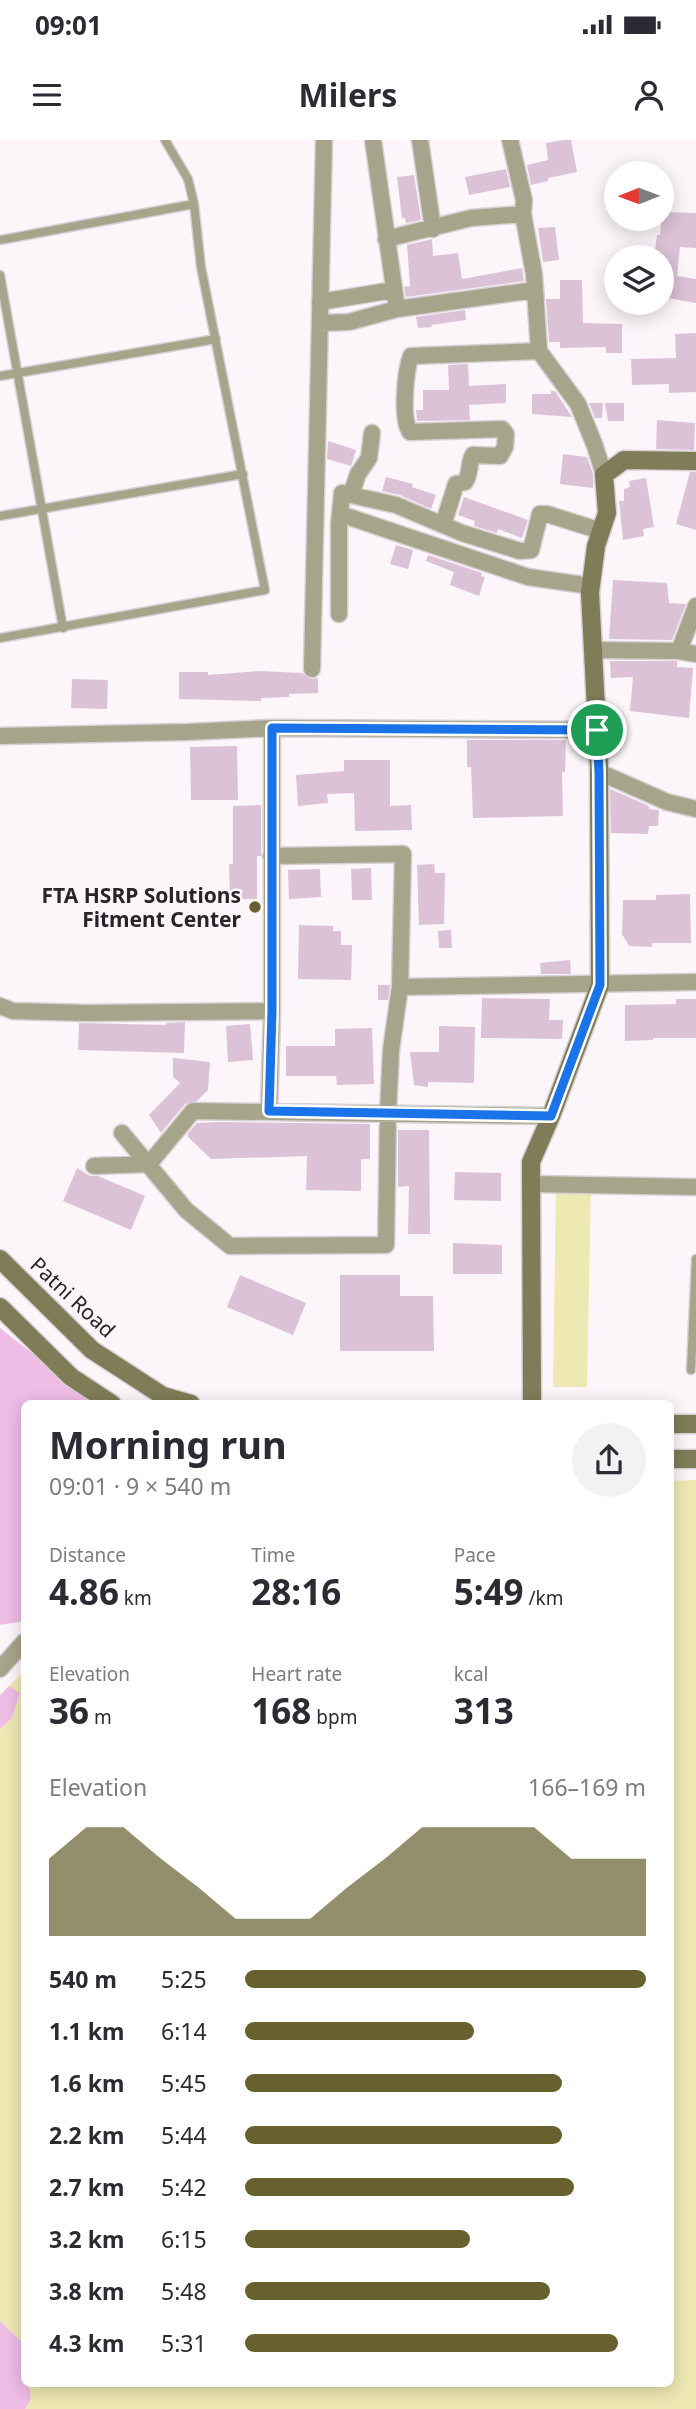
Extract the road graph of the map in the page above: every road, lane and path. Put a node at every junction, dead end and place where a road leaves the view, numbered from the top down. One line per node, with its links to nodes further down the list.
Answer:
1 (165, 140): 7 (lane)
2 (324, 140): 3 (street); 15 (street)
3 (330, 140)
4 (373, 140): 10 (street)
5 (420, 140): 9 (street)
6 (510, 140): 8 (street)
7 (194, 204): 11 (lane); 18 (lane)
8 (523, 214): 9 (street); 14 (street)
9 (433, 229): 10 (street)
10 (386, 239): 13 (street)
11 (0, 240)
12 (0, 275): 20 (lane)
13 (393, 290): 15 (street); 16 (street)
14 (535, 290): 16 (street); 19 (street)
15 (320, 302): 17 (street)
16 (397, 309): 17 (street)
17 (320, 323): 39 (street)
18 (216, 339): 20 (lane); 24 (lane)
19 (539, 351): 25 (street); 30 (street)
20 (18, 372): 21 (lane); 27 (lane)
21 (0, 376)
22 (372, 433): 26 (street)
23 (696, 461): 25 (street)
24 (243, 474): 27 (lane); 35 (lane)
25 (604, 475): 31 (street)
26 (351, 495): 28 (street); 30 (street)
27 (43, 509): 29 (lane); 35 (lane)
28 (340, 514): 32 (street); 34 (street)
29 (0, 516)
30 (443, 525): 31 (street)
31 (601, 531): 32 (street)
32 (591, 586): 37 (street)
33 (696, 606): 38 (street)
34 (340, 614)
35 (63, 628): 36 (lane)
36 (0, 638)
37 (593, 650): 38 (street); 41 (street)
38 (688, 653)
39 (312, 669)
40 (272, 728): 41 (street); 42 (street); 45 (street)
41 (597, 730): 43 (street)
42 (0, 736)
43 (599, 772): 44 (street); 47 (street)
44 (696, 809)
45 (271, 856): 48 (street); 50 (street)
46 (696, 982): 47 (street)
47 (600, 985): 48 (street); 53 (street)
48 (400, 987): 52 (street)
49 (0, 1006): 50 (street)
50 (272, 1011): 51 (street)
51 (269, 1111): 52 (street); 55 (street)
52 (388, 1113): 53 (street); 55 (street)
53 (551, 1116): 57 (street)
54 (122, 1133): 55 (street)
55 (149, 1164): 56 (street)
56 (94, 1166)
57 (531, 1184): 58 (street); 65 (street)
58 (696, 1187)
59 (0, 1259): 64 (street, Patni Road)
60 (696, 1259): 62 (lane)
61 (0, 1307): 63 (street)
62 (691, 1370)
63 (106, 1400)
64 (177, 1400)
65 (532, 1400)
66 (674, 1424): 67 (street)
67 (696, 1424)
68 (696, 1459): 69 (street)
69 (674, 1460)
70 (21, 1645): 71 (street)
71 (0, 1669)

